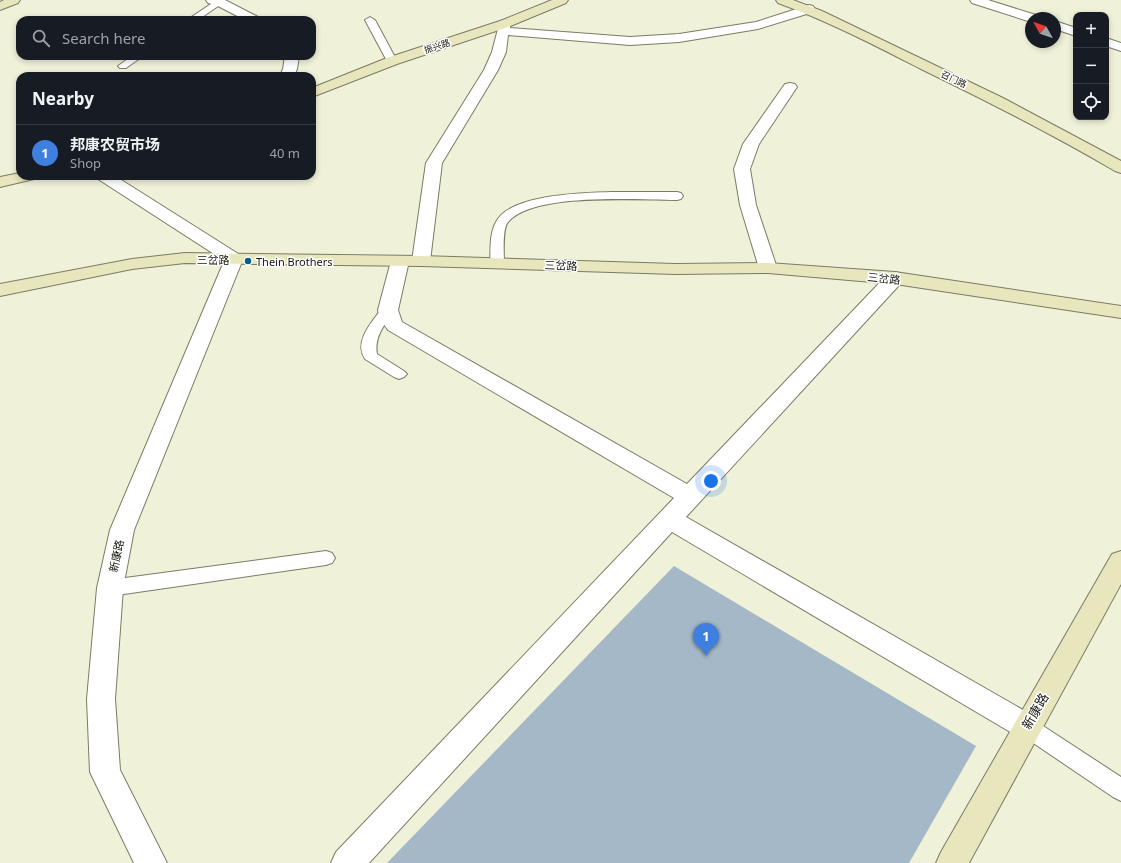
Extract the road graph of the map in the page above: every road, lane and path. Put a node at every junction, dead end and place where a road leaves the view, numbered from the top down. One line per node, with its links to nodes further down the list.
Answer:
1 (14, 0): 6 (main road)
2 (562, 0): 13 (main road, 振兴路)
3 (782, 0): 7 (main road, 召门路)
4 (976, 0): 10 (street)
5 (216, 1): 8 (lane); 9 (street)
6 (0, 6)
7 (809, 9): 13 (street); 24 (main road, 召门路)
8 (197, 16)
9 (246, 16)
10 (1025, 16)
11 (370, 20): 19 (lane)
12 (1061, 27): 14 (street)
13 (504, 28): 19 (main road, 振兴路); 31 (street)
14 (1073, 31)
15 (1109, 43): 16 (street)
16 (1121, 47)
17 (132, 60): 20 (lane)
18 (291, 60): 21 (street)
19 (392, 61): 23 (main road, 振兴路)
20 (122, 66)
21 (289, 72)
22 (790, 87): 33 (street)
23 (316, 91)
24 (1121, 168)
25 (16, 179): 27 (main road)
26 (110, 180): 29 (street)
27 (0, 182)
28 (677, 196): 32 (lane)
29 (234, 259): 30 (main road, 三岔路); 35 (main road, 三岔路); 43 (street, 新康路)
30 (400, 261): 31 (main road, 三岔路); 36 (street)
31 (421, 261): 32 (main road, 三岔路)
32 (497, 264): 33 (main road, 三岔路)
33 (768, 268): 34 (main road, 三岔路)
34 (895, 278): 37 (main road, 三岔路); 39 (street)
35 (0, 290)
36 (388, 310): 38 (lane); 39 (street)
37 (1121, 312)
38 (399, 374)
39 (690, 497): 40 (street)
40 (670, 518): 44 (street); 47 (street)
41 (326, 558): 43 (lane)
42 (1121, 561): 44 (main road, 新康路)
43 (110, 588): 46 (street, 新康路)
44 (1026, 726): 45 (lane); 48 (main road, 新康路)
45 (1121, 790)
46 (151, 863)
47 (347, 863)
48 (952, 863)

